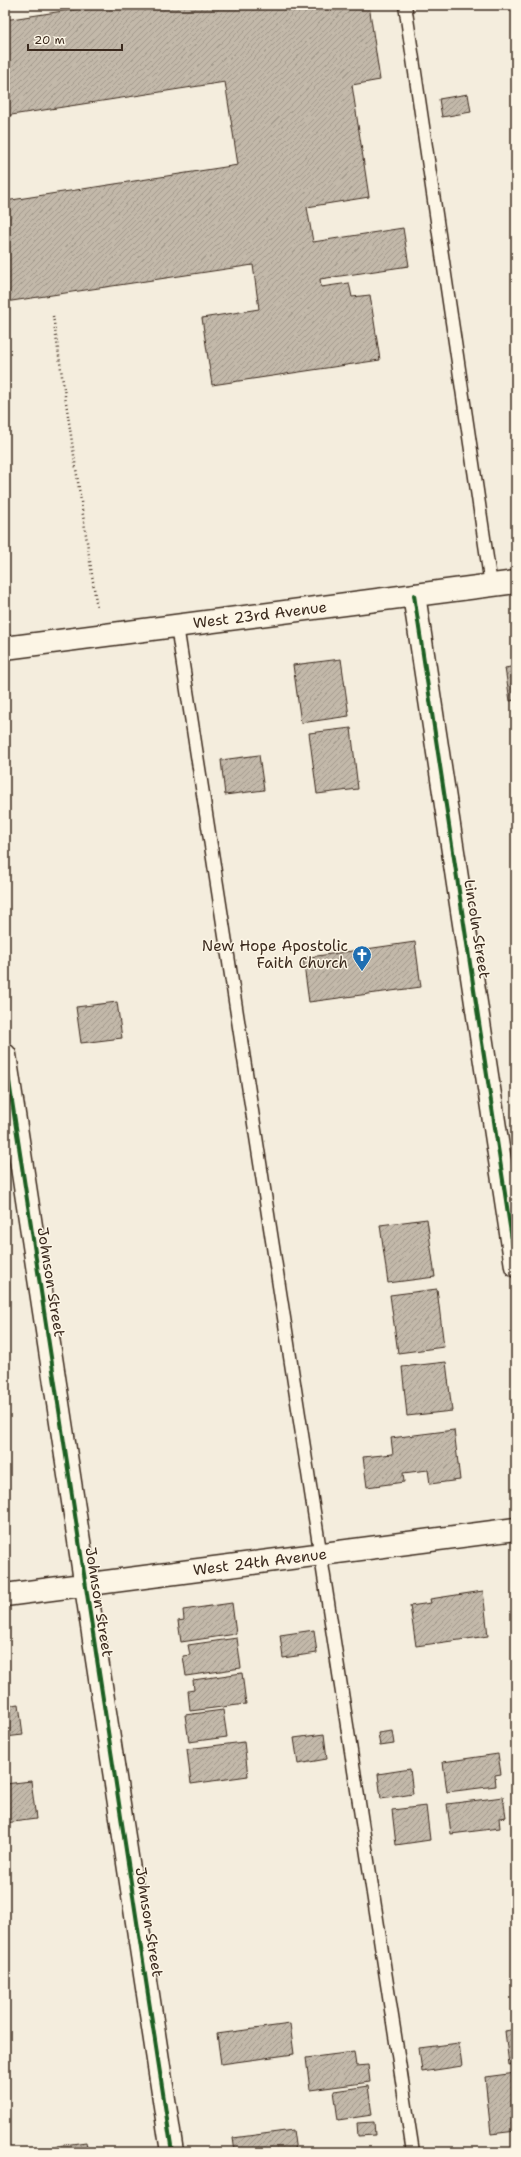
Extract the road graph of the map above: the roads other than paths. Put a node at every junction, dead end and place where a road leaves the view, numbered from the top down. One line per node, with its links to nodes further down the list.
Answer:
1 (406, 5): 3 (lane)
2 (516, 582): 3 (street, West 23rd Avenue)
3 (491, 585): 4 (street, West 23rd Avenue)
4 (414, 595): 5 (street, West 23rd Avenue); 8 (street, Lincoln Street)
5 (177, 626): 6 (street, West 23rd Avenue); 10 (lane)
6 (5, 648)
7 (5, 1055): 11 (street, Johnson Street)
8 (516, 1266)
9 (516, 1529): 10 (street, West 24th Avenue)
10 (321, 1554): 11 (street, West 24th Avenue); 14 (lane)
11 (84, 1584): 12 (street, West 24th Avenue); 13 (street, Johnson Street)
12 (5, 1595)
13 (172, 2152)
14 (413, 2152)

